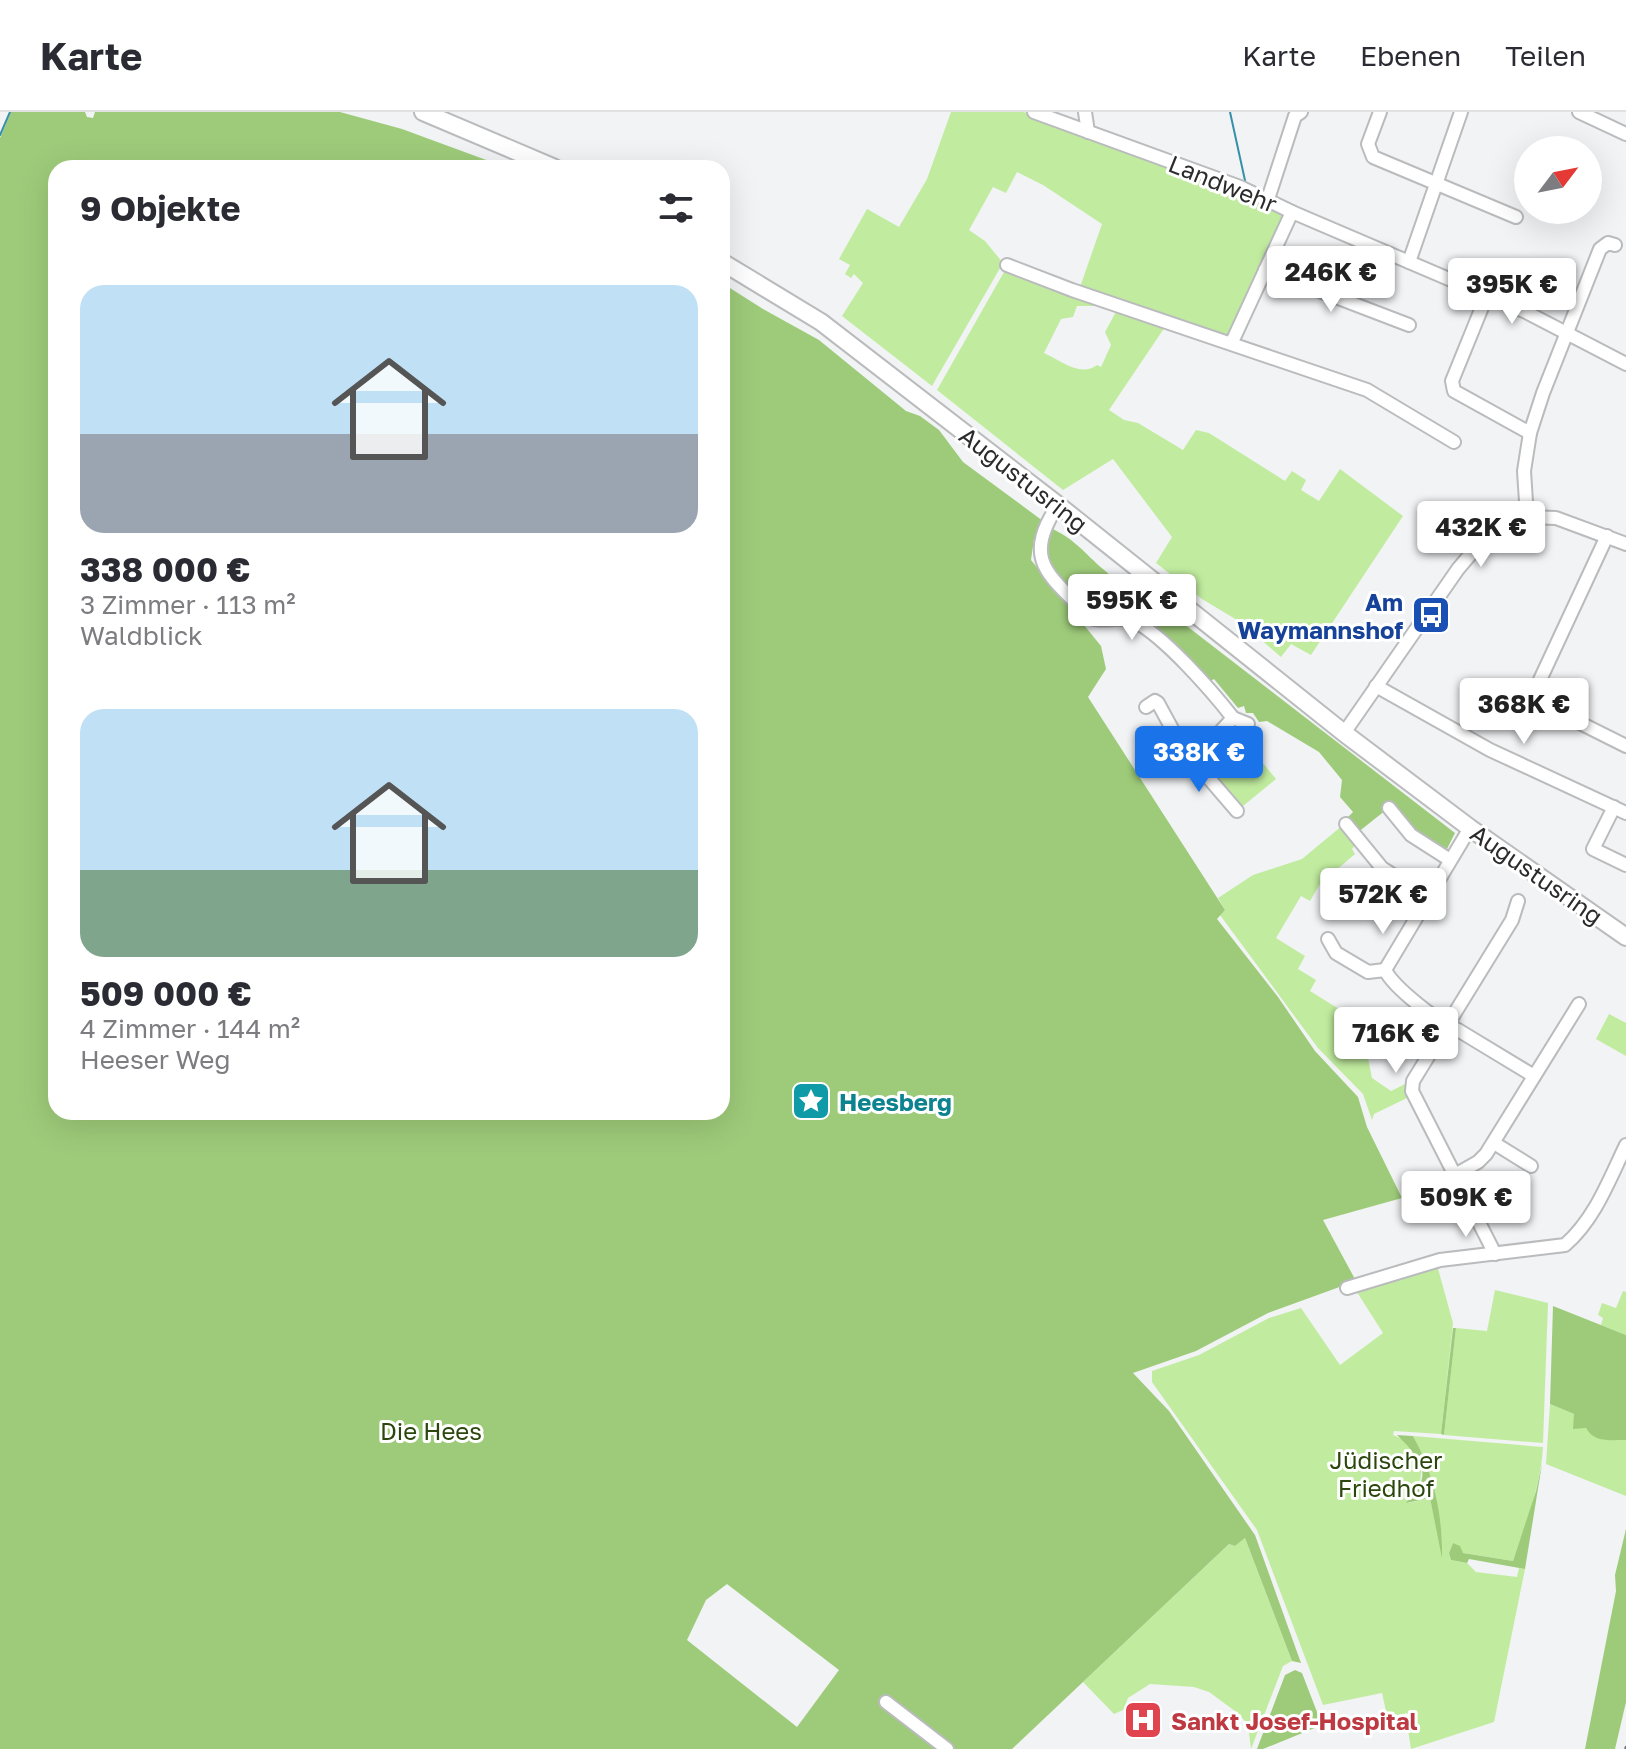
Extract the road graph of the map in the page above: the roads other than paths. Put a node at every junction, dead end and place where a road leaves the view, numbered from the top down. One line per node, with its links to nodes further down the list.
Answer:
1 (423, 112): 10 (main road)
2 (1034, 112): 8 (street, Landwehr)
3 (1085, 112): 8 (street)
4 (1380, 112): 11 (street)
5 (1461, 112): 11 (street)
6 (1579, 112): 9 (street)
7 (1294, 113): 12 (street)
8 (1088, 132): 12 (street, Landwehr)
9 (1626, 134)
10 (536, 160)
11 (1437, 182): 14 (street); 16 (street)
12 (1268, 199): 13 (street, Landwehr)
13 (1292, 212): 16 (street, Landwehr); 19 (street)
14 (1514, 216)
15 (1615, 245): 22 (street)
16 (1409, 262): 20 (street, Landwehr)
17 (1007, 265): 23 (street)
18 (730, 267): 27 (main road, Augustusring)
19 (1265, 270): 21 (street); 23 (street)
20 (1487, 295): 22 (street, Landwehr); 25 (street)
21 (1409, 325)
22 (1567, 334): 24 (street, Landwehr); 25 (street)
23 (1232, 342): 26 (street)
24 (1626, 364)
25 (1530, 433): 28 (street)
26 (1454, 442)
27 (1058, 505): 33 (street); 35 (main road, Augustusring)
28 (1527, 517): 29 (street); 31 (street)
29 (1607, 536): 30 (street); 36 (street)
30 (1626, 544)
31 (1376, 686): 35 (street); 40 (street)
32 (1146, 707): 37 (street)
33 (1233, 718): 34 (street); 37 (street)
34 (1248, 724)
35 (1344, 733): 43 (main road, Augustusring)
36 (1626, 746)
37 (1197, 757): 38 (street); 41 (street)
38 (1176, 769)
39 (1389, 808): 44 (street)
40 (1620, 810): 45 (street)
41 (1237, 811)
42 (1346, 824): 46 (street)
43 (1470, 828): 44 (street); 48 (main road, Augustusring)
44 (1450, 860): 46 (street)
45 (1626, 865)
46 (1427, 897): 50 (street)
47 (1518, 901): 52 (street)
48 (1626, 937)
49 (1328, 939): 50 (street)
50 (1385, 970): 52 (street)
51 (1579, 1004): 53 (street)
52 (1447, 1025): 53 (street); 57 (street)
53 (1534, 1076): 54 (street)
54 (1494, 1143): 56 (street); 57 (street)
55 (1626, 1145): 58 (street)
56 (1531, 1166)
57 (1455, 1175): 58 (street)
58 (1495, 1254): 59 (street)
59 (1347, 1288)
60 (886, 1702): 61 (street)
61 (947, 1749)

